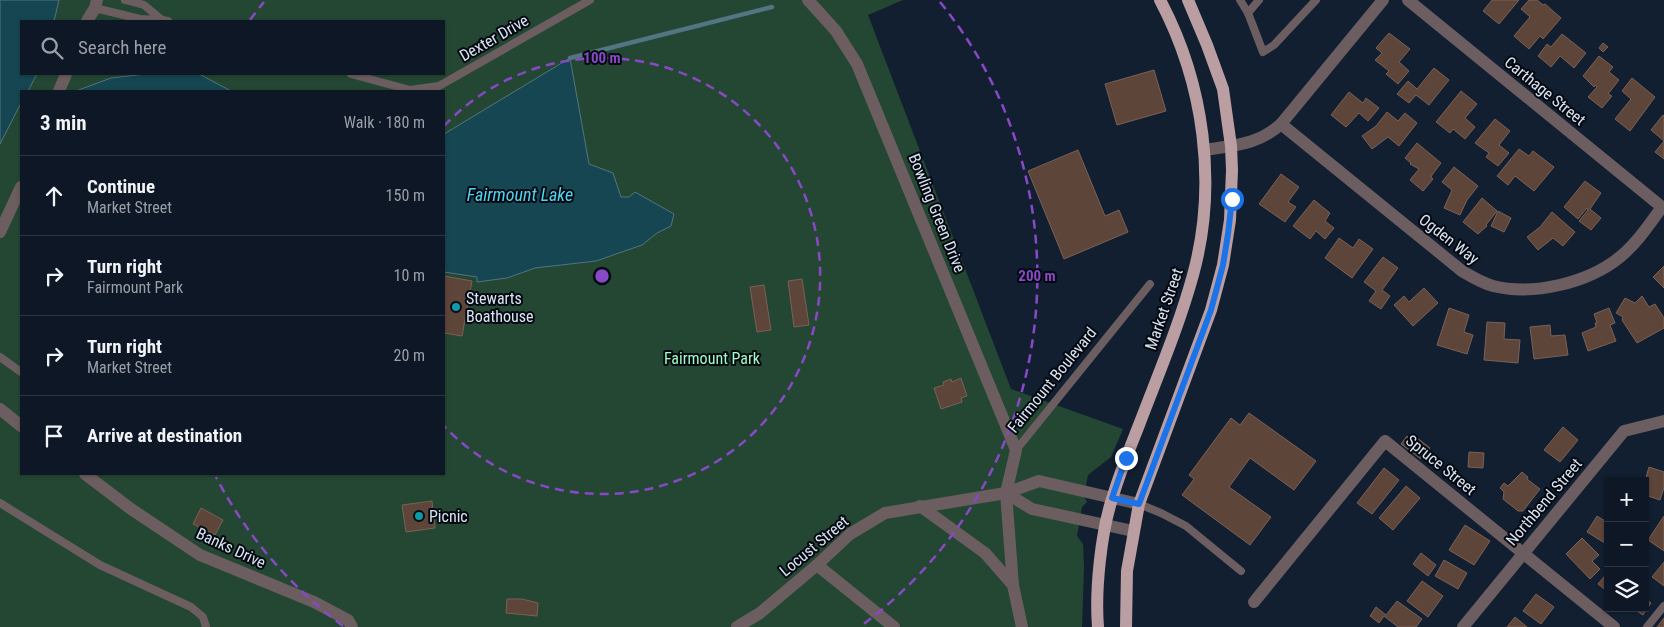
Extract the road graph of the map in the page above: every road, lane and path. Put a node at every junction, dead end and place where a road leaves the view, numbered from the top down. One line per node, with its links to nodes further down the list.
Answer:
1 (125, 0): 14 (lane)
2 (590, 0): 18 (lane, Dexter Drive)
3 (1160, 0): 22 (main road, Market Street)
4 (1188, 0): 21 (main road)
5 (1240, 0): 12 (lane)
6 (1259, 0): 12 (lane)
7 (1316, 0): 12 (lane)
8 (1383, 0): 20 (street)
9 (1408, 0): 24 (street, Carthage Street)
10 (811, 2): 32 (street, Bowling Green Drive)
11 (96, 4): 13 (street); 14 (lane)
12 (1248, 13)
13 (88, 20)
14 (165, 20)
15 (66, 75): 17 (street)
16 (355, 75): 19 (lane, Dexter Drive)
17 (59, 90)
18 (410, 90)
19 (410, 90)
20 (1281, 124): 21 (street); 24 (street, Ogden Way)
21 (1231, 146): 22 (street); 37 (main road)
22 (1205, 150): 35 (main road, Market Street)
23 (20, 189): 25 (street)
24 (1662, 208)
25 (0, 232)
26 (1150, 284): 32 (lane, Fairmount Boulevard)
27 (0, 357): 28 (lane)
28 (20, 371)
29 (0, 409): 31 (street)
30 (1664, 421): 41 (street, Northbend Street)
31 (20, 425)
32 (1016, 450): 34 (street, Fairmount Boulevard)
33 (86, 475): 47 (street, Banks Drive)
34 (1006, 493): 35 (street); 38 (street, Locust Street); 39 (street); 44 (street, Fairmount Boulevard)
35 (1112, 498): 37 (street); 39 (main road, Market Street)
36 (0, 502): 48 (lane)
37 (1139, 504): 40 (main road); 43 (lane)
38 (920, 506): 42 (street, Locust Street); 44 (street)
39 (1106, 525): 40 (street); 53 (main road, Market Street)
40 (1133, 531): 54 (main road)
41 (1523, 553): 45 (street, Spruce Street); 55 (street, Northbend Street); 56 (street, Spruce Street)
42 (816, 565): 50 (street, Locust Street); 51 (street)
43 (1241, 571)
44 (1013, 585): 52 (street, Fairmount Boulevard)
45 (1254, 602)
46 (1664, 606): 57 (lane)
47 (350, 623): 49 (street, Banks Drive)
48 (206, 627)
49 (360, 627)
50 (738, 627)
51 (894, 627)
52 (1022, 627)
53 (1098, 627)
54 (1126, 627)
55 (1463, 627)
56 (1614, 627)
57 (1647, 627)

